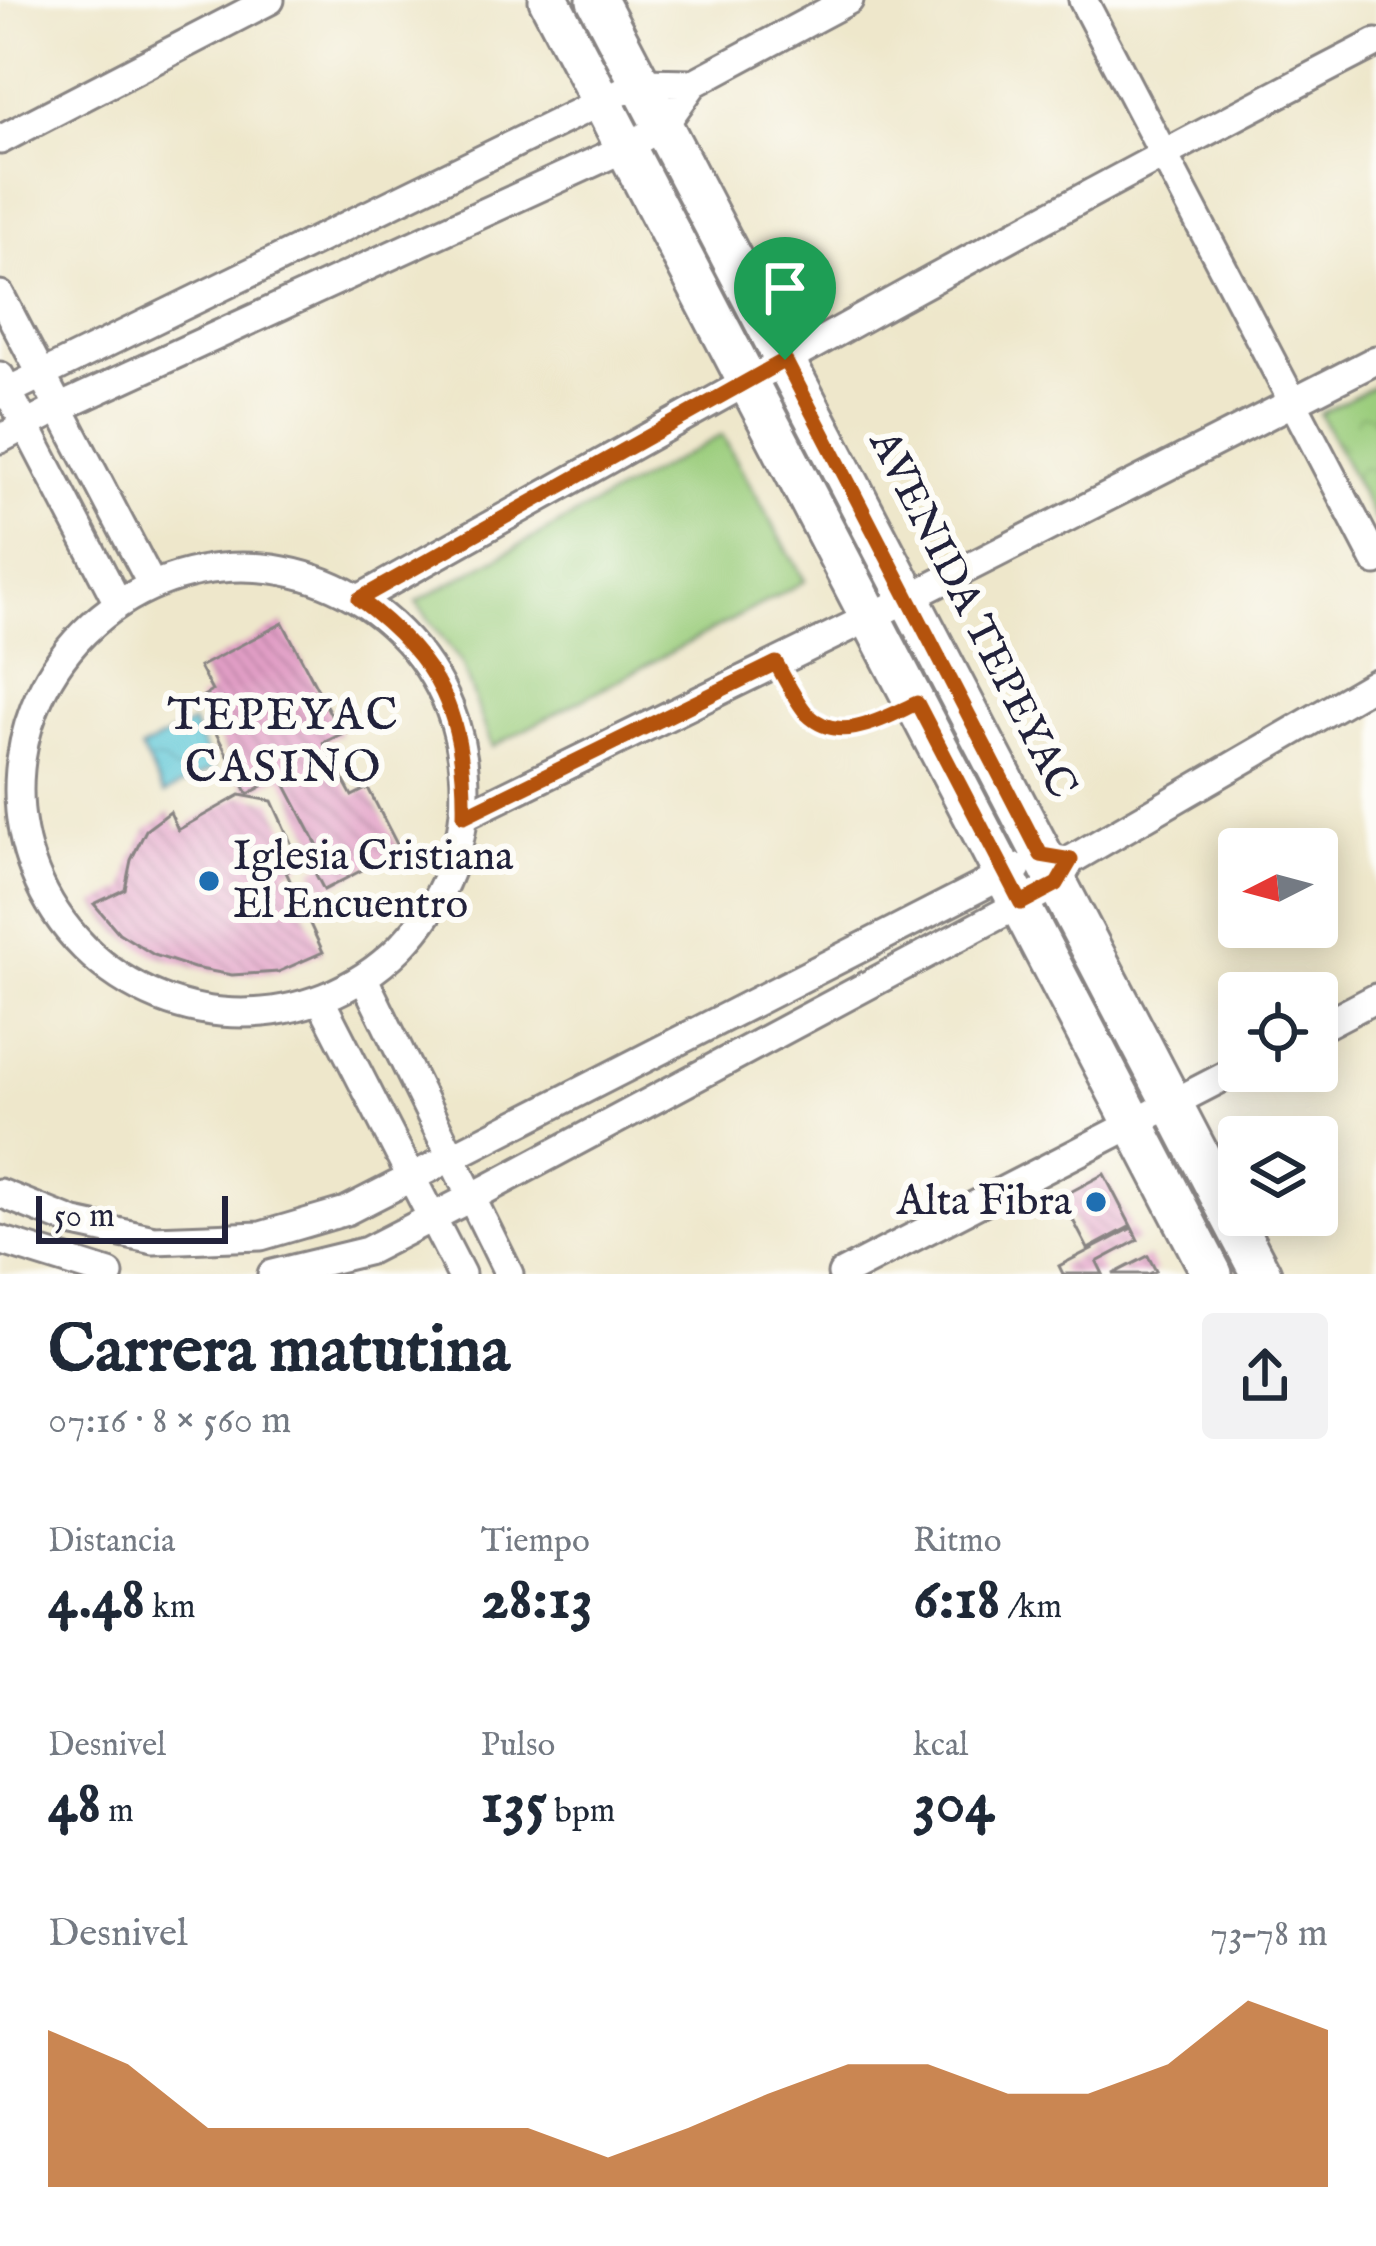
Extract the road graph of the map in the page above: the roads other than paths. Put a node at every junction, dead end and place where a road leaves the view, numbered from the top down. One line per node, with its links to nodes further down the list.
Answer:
1 (270, 0): 6 (street)
2 (549, 0): 10 (street, AVENIDA TEPEYAC)
3 (597, 0): 8 (street, AVENIDA TEPEYAC)
4 (848, 0): 9 (street)
5 (1083, 0): 14 (street)
6 (216, 12): 12 (street)
7 (1376, 44): 14 (street)
8 (641, 82): 9 (street); 10 (street); 11 (street, AVENIDA TEPEYAC)
9 (694, 82): 11 (street)
10 (602, 100): 13 (street, AVENIDA TEPEYAC); 18 (street)
11 (664, 125): 13 (street); 16 (street, AVENIDA TEPEYAC)
12 (2, 133)
13 (627, 147): 19 (street, AVENIDA TEPEYAC); 22 (street)
14 (1163, 153): 16 (street); 21 (street)
15 (0, 295): 18 (street)
16 (785, 360): 19 (street); 28 (street, AVENIDA TEPEYAC)
17 (1376, 360): 21 (street)
18 (40, 374): 20 (street); 22 (street)
19 (748, 381): 27 (street); 30 (street, AVENIDA TEPEYAC)
20 (3, 387): 23 (street)
21 (1293, 402): 25 (street); 28 (street)
22 (59, 408): 23 (street); 26 (street)
23 (26, 425): 24 (street); 29 (street)
24 (0, 439)
25 (1376, 561)
26 (152, 585): 27 (street); 29 (street)
27 (359, 599): 34 (street)
28 (908, 599): 30 (street); 35 (street, AVENIDA TEPEYAC)
29 (118, 604): 39 (street)
30 (872, 616): 31 (street); 33 (street, AVENIDA TEPEYAC)
31 (776, 663): 33 (lane); 34 (street)
32 (1376, 683): 35 (street)
33 (917, 703): 36 (street, AVENIDA TEPEYAC)
34 (464, 816): 37 (street)
35 (1056, 866): 36 (street); 42 (street, AVENIDA TEPEYAC)
36 (1014, 889): 43 (street, AVENIDA TEPEYAC); 44 (street); 47 (street)
37 (364, 980): 39 (street); 44 (street)
38 (1376, 998): 40 (street)
39 (321, 1001): 45 (street)
40 (1338, 1018)
41 (1218, 1080): 42 (street)
42 (1172, 1104): 43 (street); 56 (street, AVENIDA TEPEYAC)
43 (1134, 1123): 54 (street); 55 (street, AVENIDA TEPEYAC)
44 (452, 1157): 45 (street); 47 (street)
45 (412, 1178): 46 (street); 48 (street)
46 (0, 1193)
47 (472, 1198): 48 (street); 53 (street)
48 (432, 1217): 51 (street); 52 (street)
49 (0, 1240): 50 (street)
50 (109, 1274)
51 (272, 1274)
52 (461, 1274)
53 (509, 1274)
54 (842, 1274)
55 (1212, 1274)
56 (1261, 1274)

